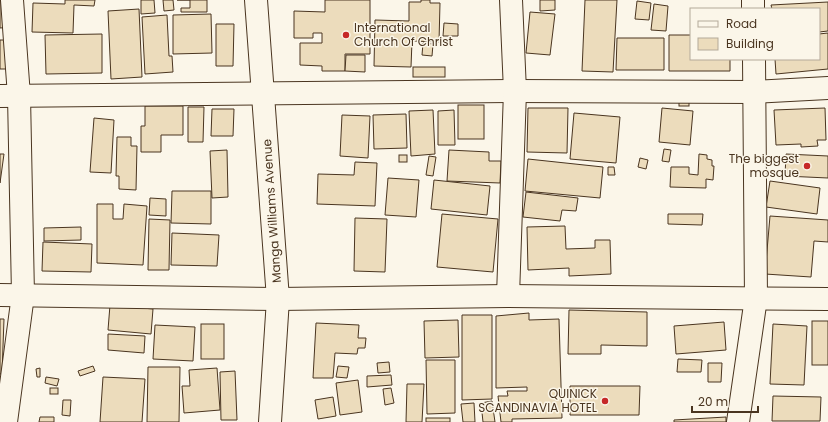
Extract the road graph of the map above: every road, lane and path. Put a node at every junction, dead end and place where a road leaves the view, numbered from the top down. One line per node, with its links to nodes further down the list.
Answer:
1 (12, 0): 9 (street)
2 (256, 0): 8 (street, Manga Williams Avenue)
3 (510, 0): 6 (street)
4 (754, 60): 7 (street)
5 (828, 88): 7 (street)
6 (515, 92): 7 (street); 8 (street); 12 (street)
7 (754, 92): 13 (street)
8 (263, 94): 9 (street); 14 (street, Manga Williams Avenue)
9 (9, 96): 11 (street)
10 (0, 295): 11 (street)
11 (23, 295): 14 (street); 16 (street)
12 (508, 296): 13 (street); 14 (street)
13 (756, 298): 15 (street); 18 (street)
14 (278, 299): 17 (street, Manga Williams Avenue)
15 (828, 299)
16 (6, 422)
17 (270, 422)
18 (738, 422)

